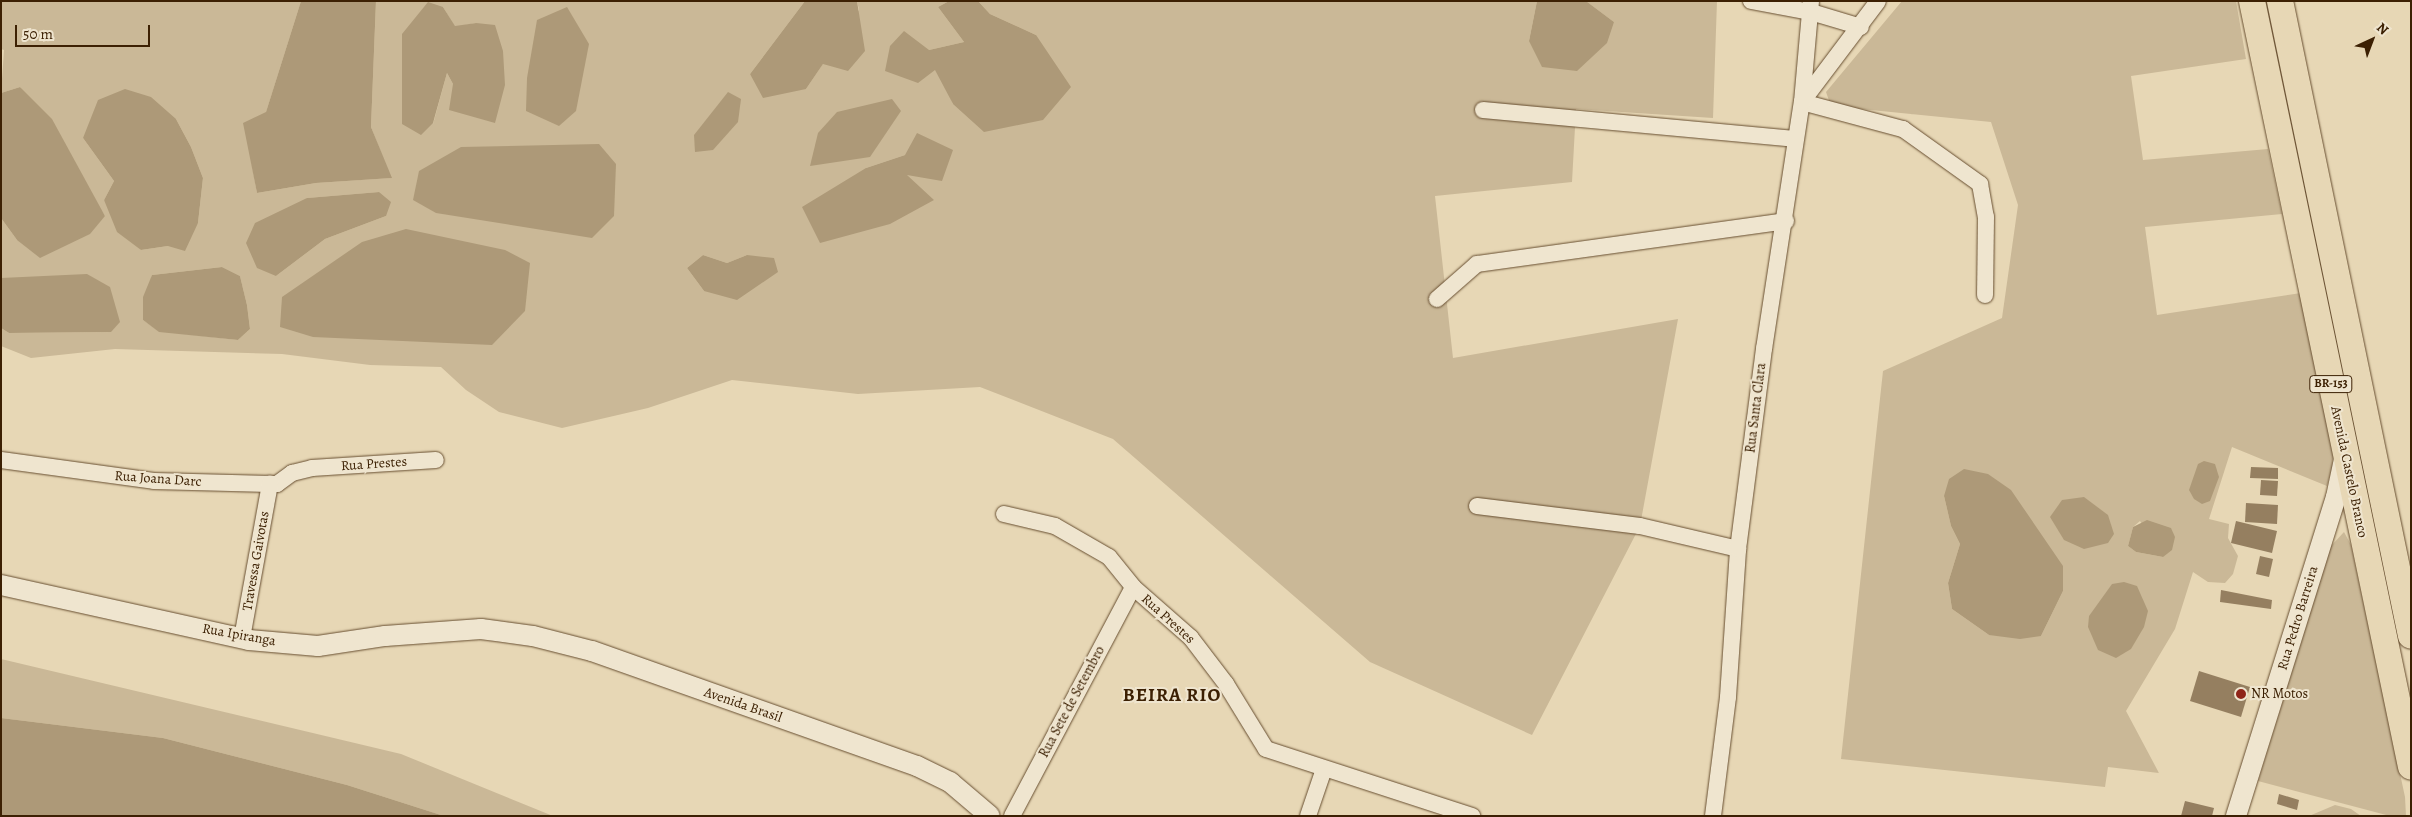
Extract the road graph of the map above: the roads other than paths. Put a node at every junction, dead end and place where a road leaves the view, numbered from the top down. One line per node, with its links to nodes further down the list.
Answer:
1 (1751, 1): 5 (street)
2 (1878, 1): 6 (street)
3 (2252, 1): 8 (main road, Avenida Castelo Branco / BR-153)
4 (2280, 1): 7 (main road, Avenida Castelo Branco / BR-153)
5 (1811, 7): 6 (street); 9 (street, Rua Santa Clara)
6 (1861, 27): 9 (street)
7 (2297, 91): 8 (main road); 20 (main road, Avenida Castelo Branco / BR-153)
8 (2271, 92): 15 (main road, Avenida Castelo Branco / BR-153)
9 (1802, 102): 11 (street, Rua Santa Clara); 13 (street)
10 (1482, 110): 11 (street)
11 (1795, 139): 12 (street, Rua Santa Clara)
12 (1786, 221): 14 (street); 25 (street, Rua Santa Clara)
13 (1985, 295)
14 (1437, 299)
15 (2345, 452): 22 (main road, Avenida Castelo Branco / BR-153); 24 (street, Rua Pedro Barreira)
16 (1, 460): 19 (street, Rua Joana Darc)
17 (436, 460): 18 (street, Rua Prestes)
18 (312, 468): 19 (street, Rua Joana Darc)
19 (270, 484): 29 (street, Travessa Gaivotas)
20 (2381, 499): 22 (main road); 30 (main road, Avenida Castelo Branco / BR-153)
21 (1477, 506): 25 (street)
22 (2356, 509): 24 (street); 30 (main road, Avenida Castelo Branco / BR-153)
23 (1004, 514): 27 (street, Rua Prestes)
24 (2324, 534): 38 (street, Rua Pedro Barreira)
25 (1738, 549): 37 (street, Rua Santa Clara)
26 (1, 585): 29 (street, Rua Ipiranga)
27 (1133, 587): 32 (street, Rua Prestes); 34 (street, Rua Sete de Setembro)
28 (481, 630): 29 (street, Rua Ipiranga); 33 (street, Avenida Brasil)
29 (242, 638)
30 (2403, 641): 31 (main road, Avenida Castelo Branco / BR-153)
31 (2411, 767)
32 (1324, 769): 35 (street); 36 (street, Rua Prestes)
33 (990, 816)
34 (1012, 816)
35 (1308, 816)
36 (1472, 816)
37 (1713, 816)
38 (2236, 816)

